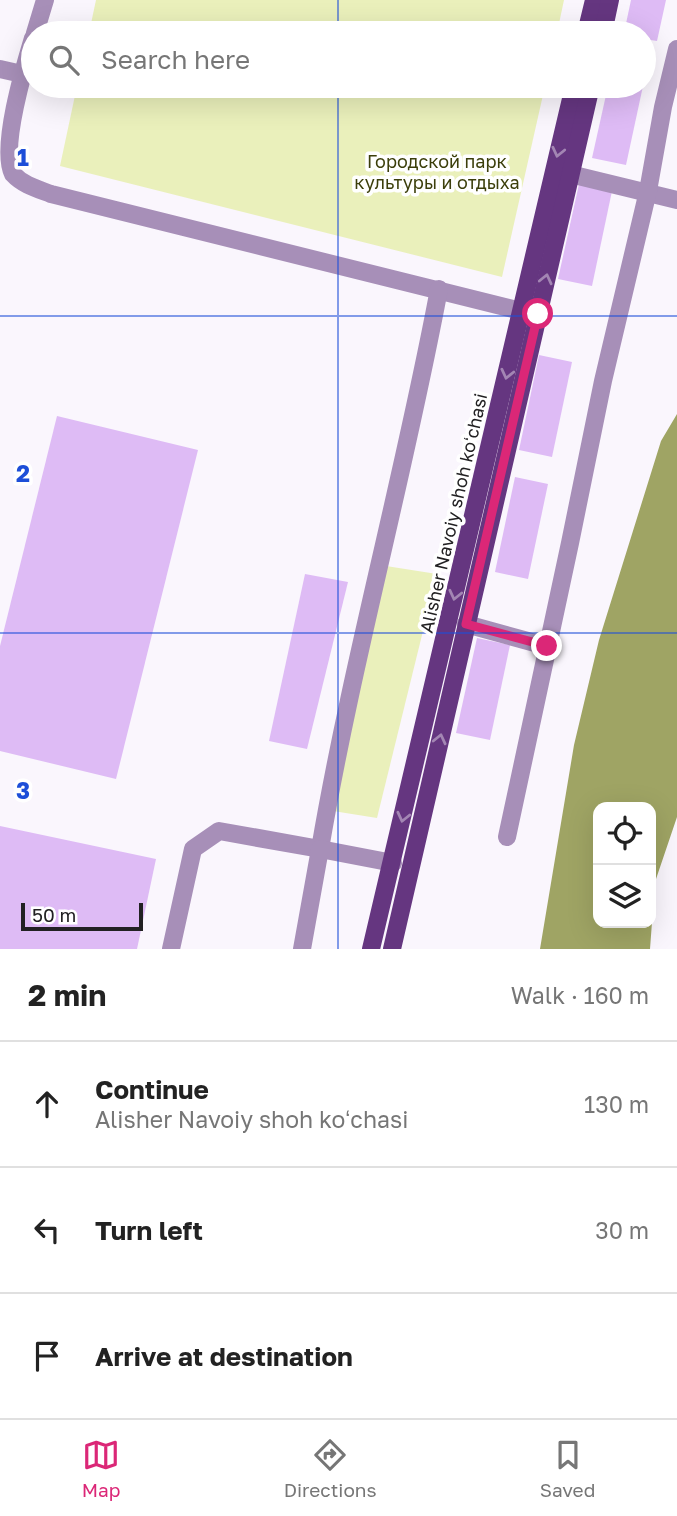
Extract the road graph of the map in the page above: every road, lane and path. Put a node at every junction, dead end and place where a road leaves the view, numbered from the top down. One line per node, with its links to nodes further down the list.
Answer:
1 (46, 0): 4 (street)
2 (594, 0): 5 (main road)
3 (610, 0): 6 (main road)
4 (39, 21)
5 (589, 21)
6 (606, 21)
7 (677, 49): 14 (street)
8 (0, 69): 9 (street)
9 (21, 74)
10 (21, 78): 16 (street)
11 (572, 98): 17 (main road, Alisher Navoiy shoh koʻchasi, one-way to 17)
12 (588, 98): 13 (main road, Alisher Navoiy shoh koʻchasi)
13 (570, 174): 14 (street); 17 (main road, Alisher Navoiy shoh koʻchasi, one-way to 13)
14 (648, 191): 15 (street); 19 (street)
15 (677, 200)
16 (439, 289): 17 (street); 21 (street)
17 (530, 312): 18 (main road, Alisher Navoiy shoh koʻchasi); 22 (main road, Alisher Navoiy shoh koʻchasi, one-way to 22)
18 (466, 624): 19 (street); 26 (main road, Alisher Navoiy shoh koʻchasi, one-way to 18)
19 (547, 646): 20 (street)
20 (507, 837)
21 (320, 849): 22 (street); 23 (street); 24 (street)
22 (393, 863): 25 (main road, Alisher Navoiy shoh koʻchasi)
23 (171, 949)
24 (302, 949)
25 (371, 949)
26 (392, 949)

